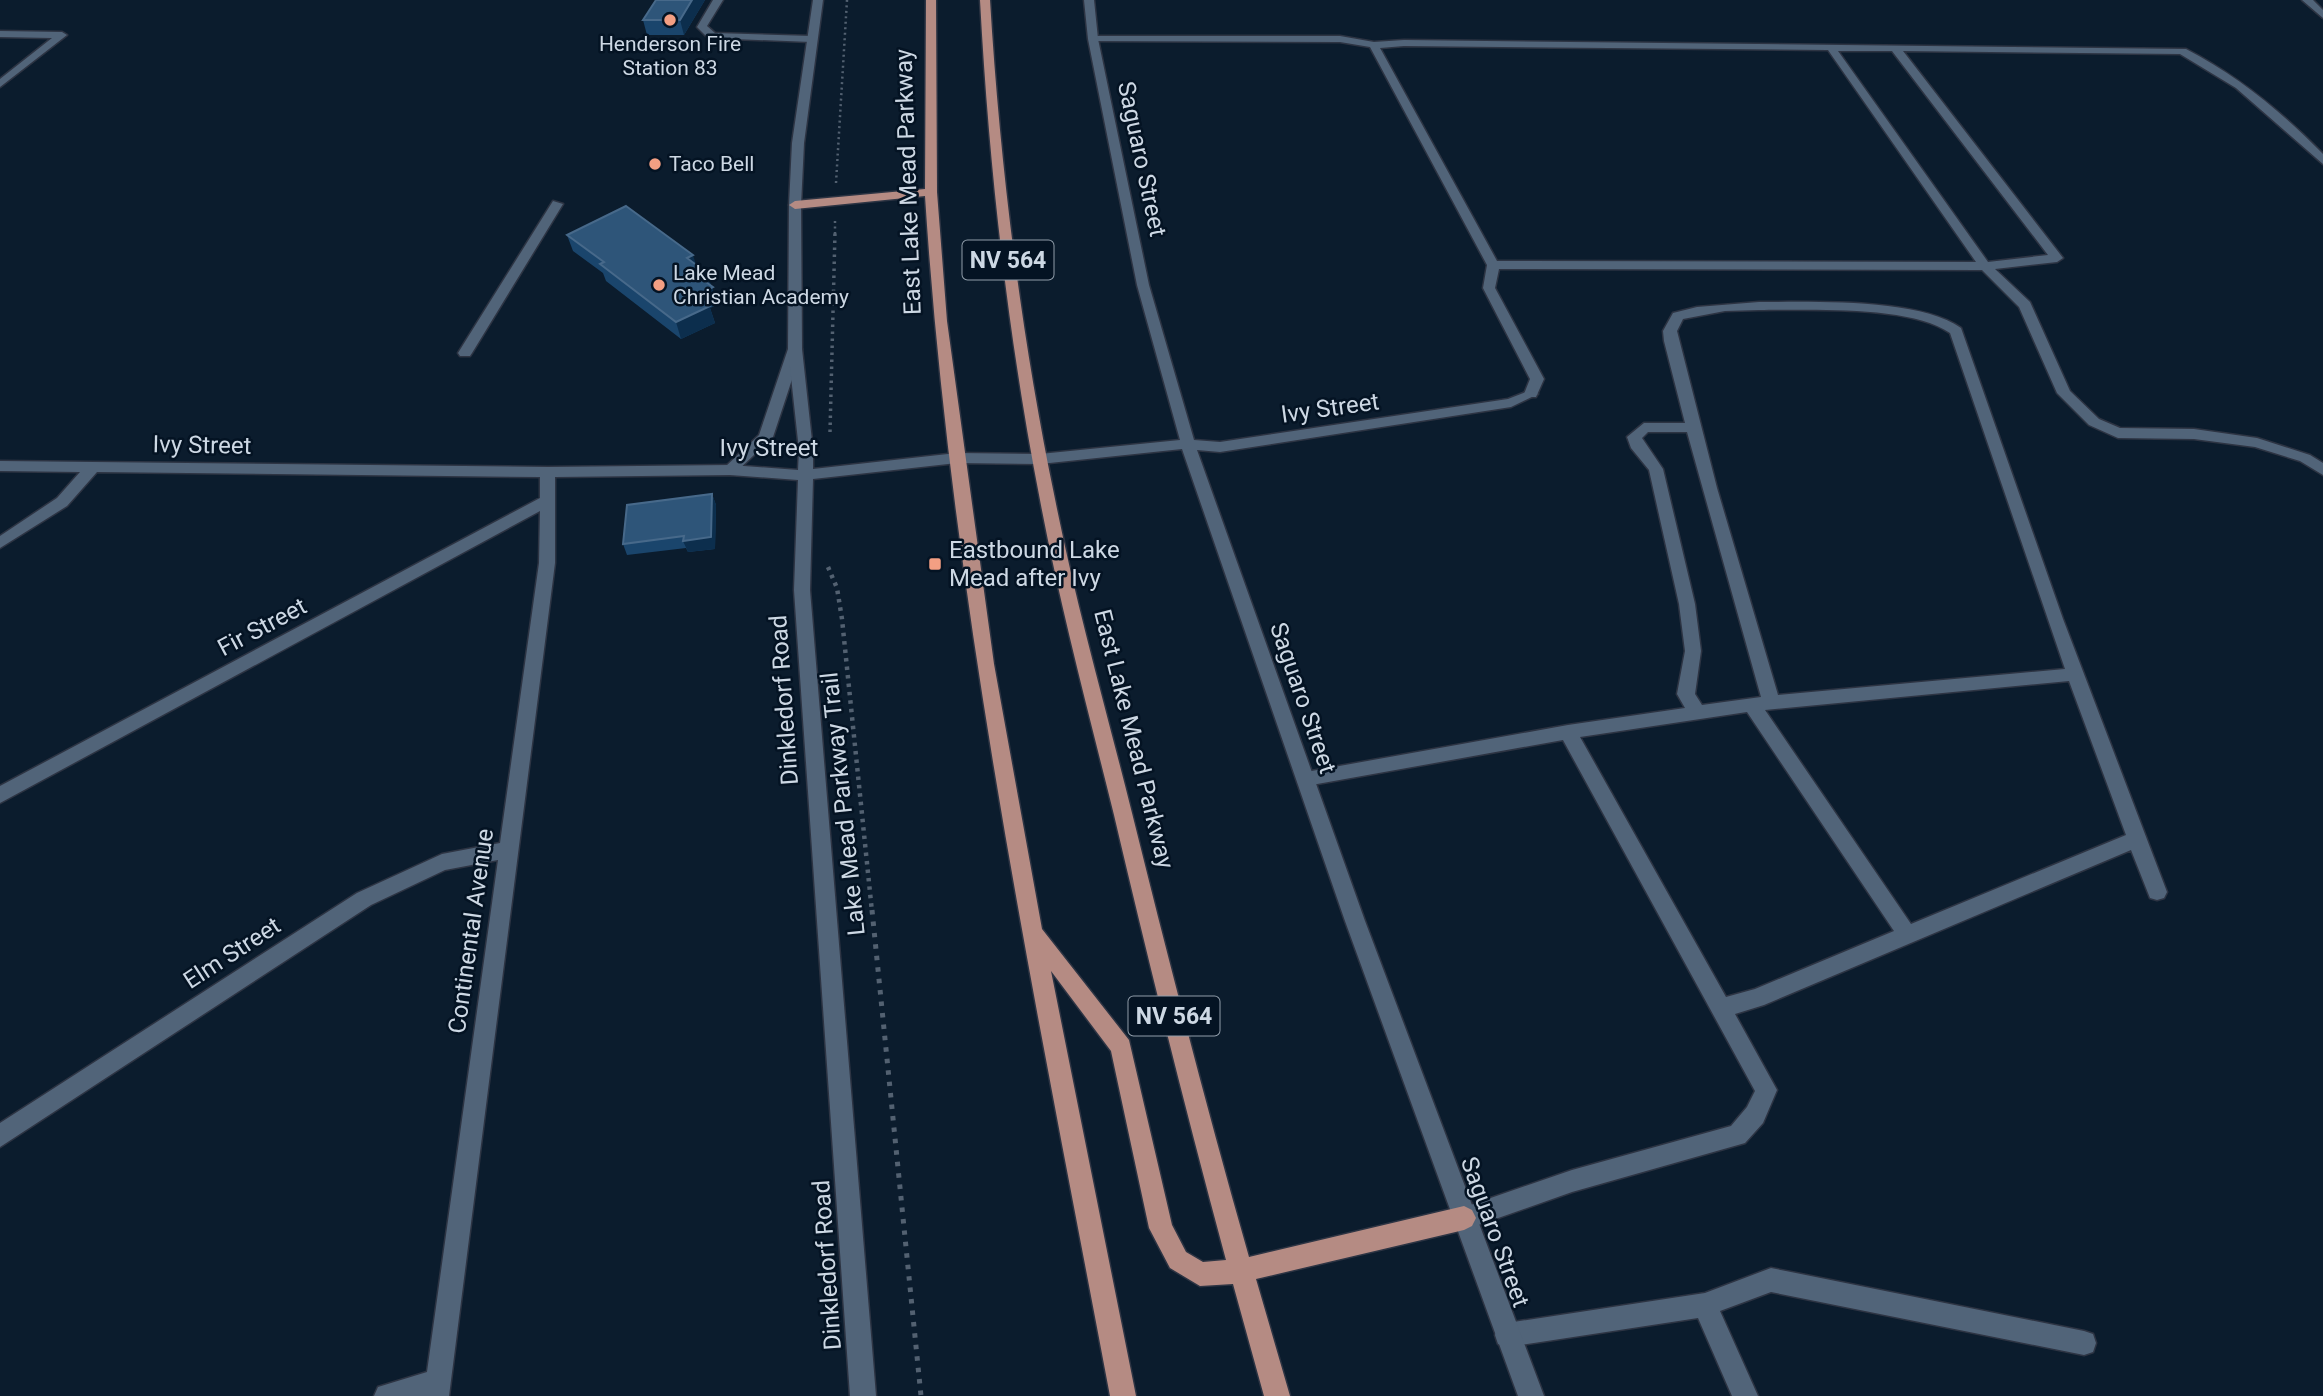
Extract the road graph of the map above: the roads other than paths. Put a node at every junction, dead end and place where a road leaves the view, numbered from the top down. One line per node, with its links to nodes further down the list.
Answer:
1 (718, 0): 9 (street)
2 (818, 0): 9 (street, Dinkledorf Road)
3 (931, 0): 16 (main road, East Lake Mead Parkway / NV 564)
4 (985, 0): 26 (main road, East Lake Mead Parkway / NV 564)
5 (1089, 0): 10 (street, Saguaro Street)
6 (2306, 0): 7 (street)
7 (2323, 15)
8 (0, 34): 14 (street)
9 (811, 39): 18 (street, Dinkledorf Road)
10 (1093, 39): 11 (street); 24 (street, Saguaro Street)
11 (1374, 45): 13 (street); 19 (street)
12 (1895, 48): 13 (street); 15 (street); 20 (street)
13 (1832, 49): 20 (street)
14 (0, 84)
15 (2323, 161)
16 (931, 192): 18 (main road); 25 (main road, East Lake Mead Parkway / NV 564)
17 (557, 204): 22 (street)
18 (794, 205): 21 (street, Dinkledorf Road)
19 (1493, 265): 20 (street); 24 (street, Ivy Street)
20 (1985, 266): 30 (street)
21 (795, 349): 29 (street); 32 (street, Dinkledorf Road)
22 (465, 353)
23 (1693, 427): 35 (street); 36 (street); 37 (street)
24 (1188, 444): 26 (street, Ivy Street); 39 (street, Saguaro Street)
25 (957, 458): 26 (street, Ivy Street); 32 (street, Ivy Street); 44 (main road, East Lake Mead Parkway / NV 564)
26 (1040, 459): 49 (main road, East Lake Mead Parkway / NV 564)
27 (0, 466): 28 (street, Ivy Street)
28 (93, 467): 31 (street, Ivy Street); 34 (street)
29 (730, 470): 31 (street, Ivy Street); 32 (street, Ivy Street)
30 (2323, 470)
31 (548, 472): 33 (street, Continental Avenue)
32 (803, 475): 56 (street, Dinkledorf Road)
33 (547, 501): 40 (street, Fir Street); 42 (street, Continental Avenue)
34 (0, 543)
35 (2076, 674): 36 (street); 41 (street)
36 (1762, 703): 37 (street); 45 (street)
37 (1697, 713): 38 (street)
38 (1568, 732): 39 (street); 46 (street)
39 (1306, 779): 48 (street, Saguaro Street)
40 (0, 795)
41 (2137, 839): 43 (street); 45 (street)
42 (509, 850): 47 (street, Elm Street); 54 (street, Continental Avenue)
43 (2157, 892)
44 (1033, 933): 49 (main road); 53 (main road, East Lake Mead Parkway / NV 564)
45 (1906, 933): 46 (street)
46 (1720, 1008): 48 (street)
47 (0, 1136)
48 (1464, 1218): 49 (main road); 51 (street, Saguaro Street)
49 (1240, 1270): 58 (main road, East Lake Mead Parkway / NV 564)
50 (1705, 1305): 51 (street); 52 (street); 60 (street)
51 (1507, 1335): 59 (street, Saguaro Street)
52 (2084, 1343)
53 (1121, 1384): 57 (main road, East Lake Mead Parkway)
54 (437, 1389): 55 (street)
55 (387, 1396)
56 (863, 1396)
57 (1131, 1396)
58 (1277, 1396)
59 (1531, 1396)
60 (1745, 1396)

